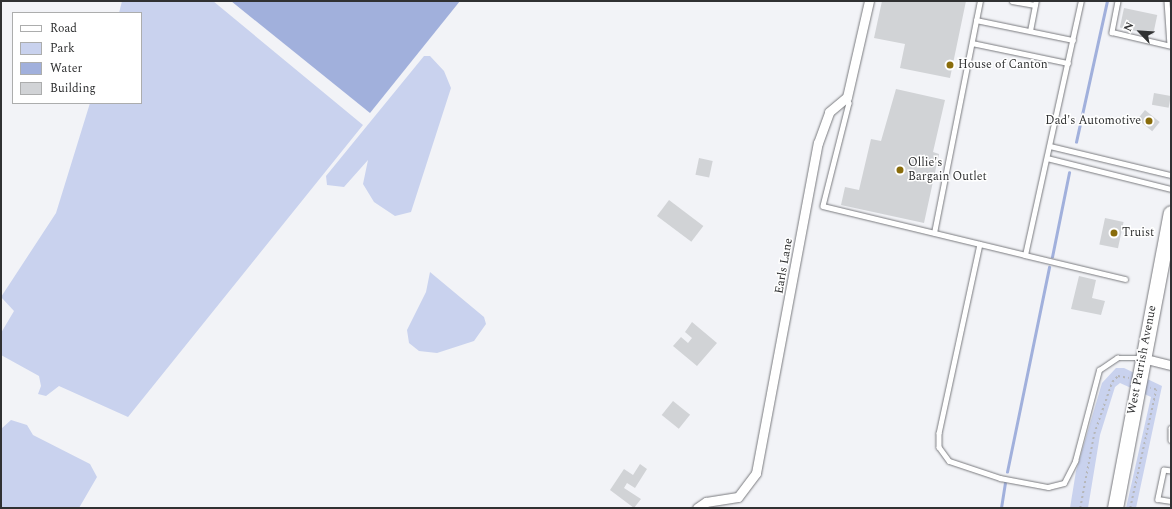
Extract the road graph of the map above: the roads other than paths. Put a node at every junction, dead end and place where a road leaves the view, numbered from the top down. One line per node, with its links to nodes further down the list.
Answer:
1 (869, 1): 14 (street)
2 (980, 1): 8 (lane)
3 (1012, 1): 7 (lane)
4 (1081, 1): 10 (lane)
5 (1118, 1): 12 (lane)
6 (1167, 1): 12 (lane)
7 (1035, 3): 9 (lane)
8 (976, 20): 9 (lane); 11 (lane)
9 (1030, 31): 10 (lane)
10 (1073, 40): 13 (lane)
11 (972, 43): 13 (lane); 20 (lane)
12 (1171, 46)
13 (1068, 64): 15 (lane)
14 (847, 97): 20 (lane); 30 (street, Earls Lane)
15 (1050, 146): 16 (lane); 17 (lane)
16 (1047, 158): 18 (lane); 22 (lane)
17 (1171, 175)
18 (1171, 189)
19 (1171, 213): 24 (main road, West Parrish Avenue)
20 (934, 233): 21 (lane)
21 (980, 244): 22 (lane); 24 (lane)
22 (1025, 255): 23 (lane)
23 (1125, 279)
24 (1142, 358): 25 (street); 31 (main road, West Parrish Avenue)
25 (1171, 365)
26 (1171, 428): 27 (lane)
27 (1171, 440)
28 (1171, 471): 29 (lane)
29 (1171, 501)
30 (697, 508)
31 (1115, 508)

